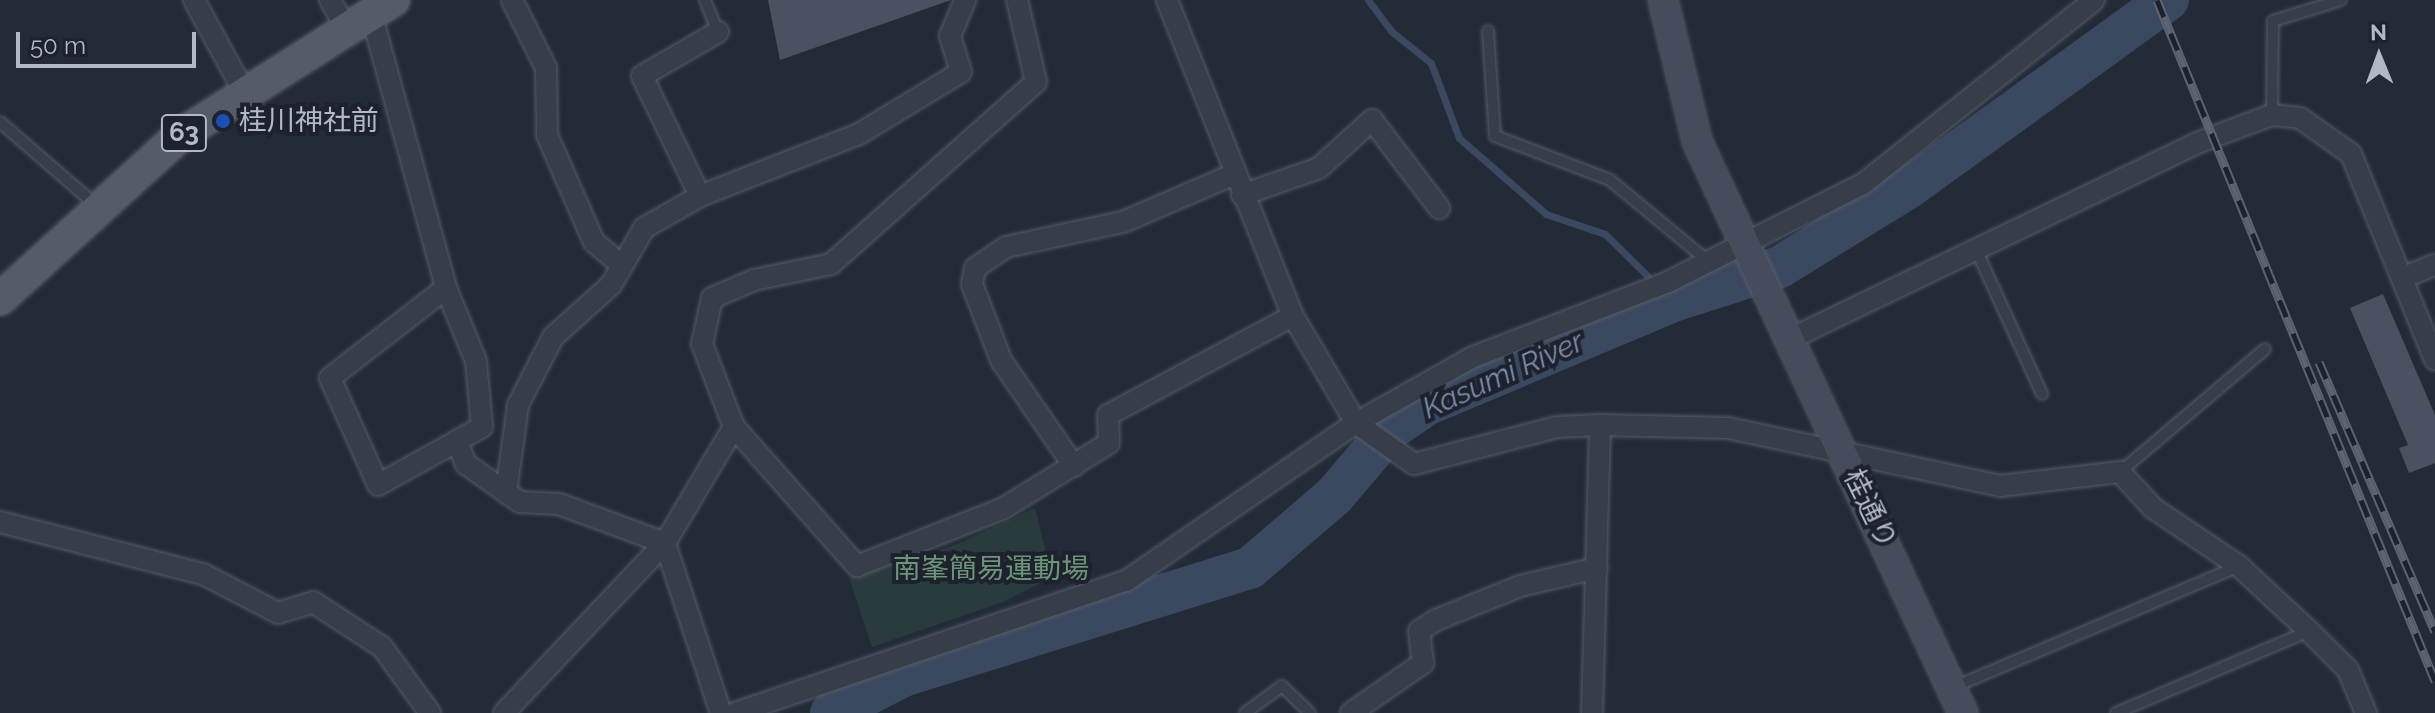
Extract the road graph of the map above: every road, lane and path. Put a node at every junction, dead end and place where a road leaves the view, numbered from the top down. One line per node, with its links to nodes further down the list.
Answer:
1 (194, 0): 14 (street)
2 (330, 0): 11 (street)
3 (512, 0): 25 (street)
4 (705, 0): 13 (lane)
5 (965, 0): 19 (street)
6 (1017, 0): 37 (street)
7 (1167, 0): 17 (street)
8 (1663, 0): 22 (street)
9 (2094, 0): 22 (street)
10 (2341, 0): 15 (lane)
11 (370, 14): 14 (main road, 63); 28 (street)
12 (1488, 31): 24 (lane)
13 (718, 32): 19 (street)
14 (243, 90): 20 (main road, 63)
15 (2272, 115): 23 (street); 27 (street)
16 (0, 122): 20 (lane)
17 (1232, 175): 18 (street); 40 (street)
18 (1242, 195): 21 (street); 30 (street)
19 (700, 196): 25 (street)
20 (98, 207): 29 (main road, 63)
21 (1439, 208)
22 (1745, 245): 24 (street); 31 (street, 桂通り)
23 (1978, 254): 31 (street); 34 (lane)
24 (1710, 262): 35 (street)
25 (619, 263): 42 (street)
26 (2435, 265): 27 (street)
27 (2402, 278): 33 (street)
28 (446, 288): 38 (street); 38 (street)
29 (0, 299)
30 (1293, 316): 35 (street); 40 (street)
31 (1788, 340): 39 (street, 桂通り)
32 (2265, 349): 41 (lane)
33 (2435, 360)
34 (2042, 394)
35 (1356, 423): 36 (street); 53 (street)
36 (1600, 425): 39 (street); 46 (street)
37 (734, 427): 40 (street); 44 (street)
38 (457, 441): 42 (street)
39 (1844, 457): 41 (street); 48 (street, 桂通り)
40 (1074, 466)
41 (2120, 472): 45 (street)
42 (506, 493): 44 (street)
43 (0, 522): 50 (street)
44 (665, 543): 51 (street); 52 (street)
45 (2239, 566): 47 (street); 48 (lane)
46 (1597, 568): 49 (street); 57 (street)
47 (2309, 631): 58 (lane); 59 (street)
48 (1958, 700)
49 (1377, 704): 56 (street)
50 (430, 713)
51 (504, 713)
52 (721, 713)
53 (735, 713)
54 (1245, 713): 55 (lane)
55 (1310, 713)
56 (1351, 713)
57 (1592, 713)
58 (2116, 713)
59 (2366, 713)

